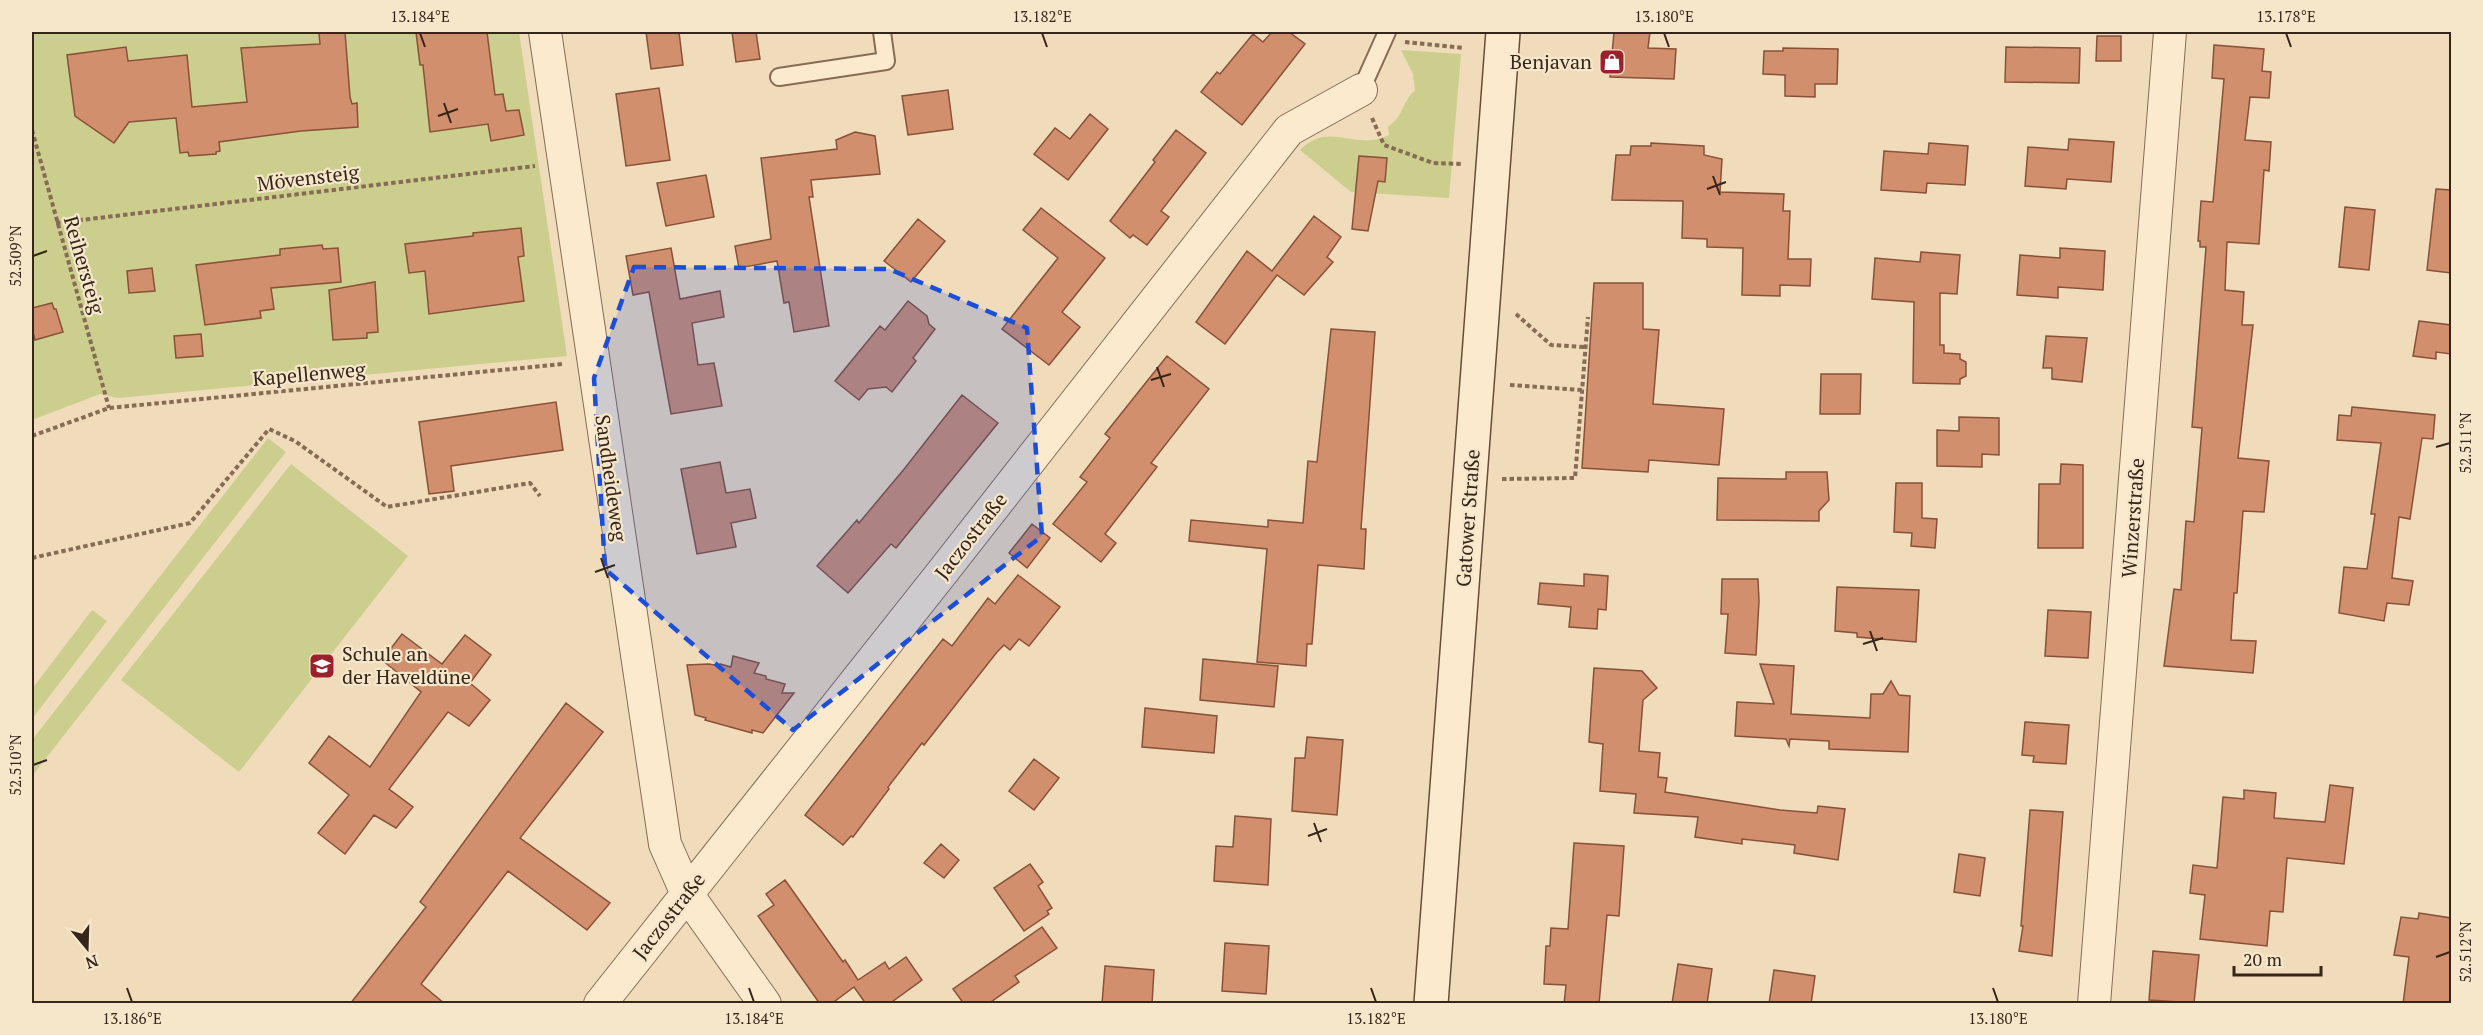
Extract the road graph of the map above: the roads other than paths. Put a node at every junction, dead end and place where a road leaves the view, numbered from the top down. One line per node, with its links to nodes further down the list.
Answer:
1 (545, 32): 8 (street, Sandheideweg)
2 (882, 32): 6 (lane)
3 (1503, 32): 11 (main road, Gatower Straße)
4 (2170, 32): 12 (street, Winzerstraße)
5 (1385, 36): 7 (lane)
6 (779, 77)
7 (1361, 90): 8 (street, Jaczostraße)
8 (687, 894): 9 (street, Jaczostraße); 10 (street, Sandheideweg)
9 (600, 1004)
10 (765, 1004)
11 (1431, 1004)
12 (2094, 1004)

